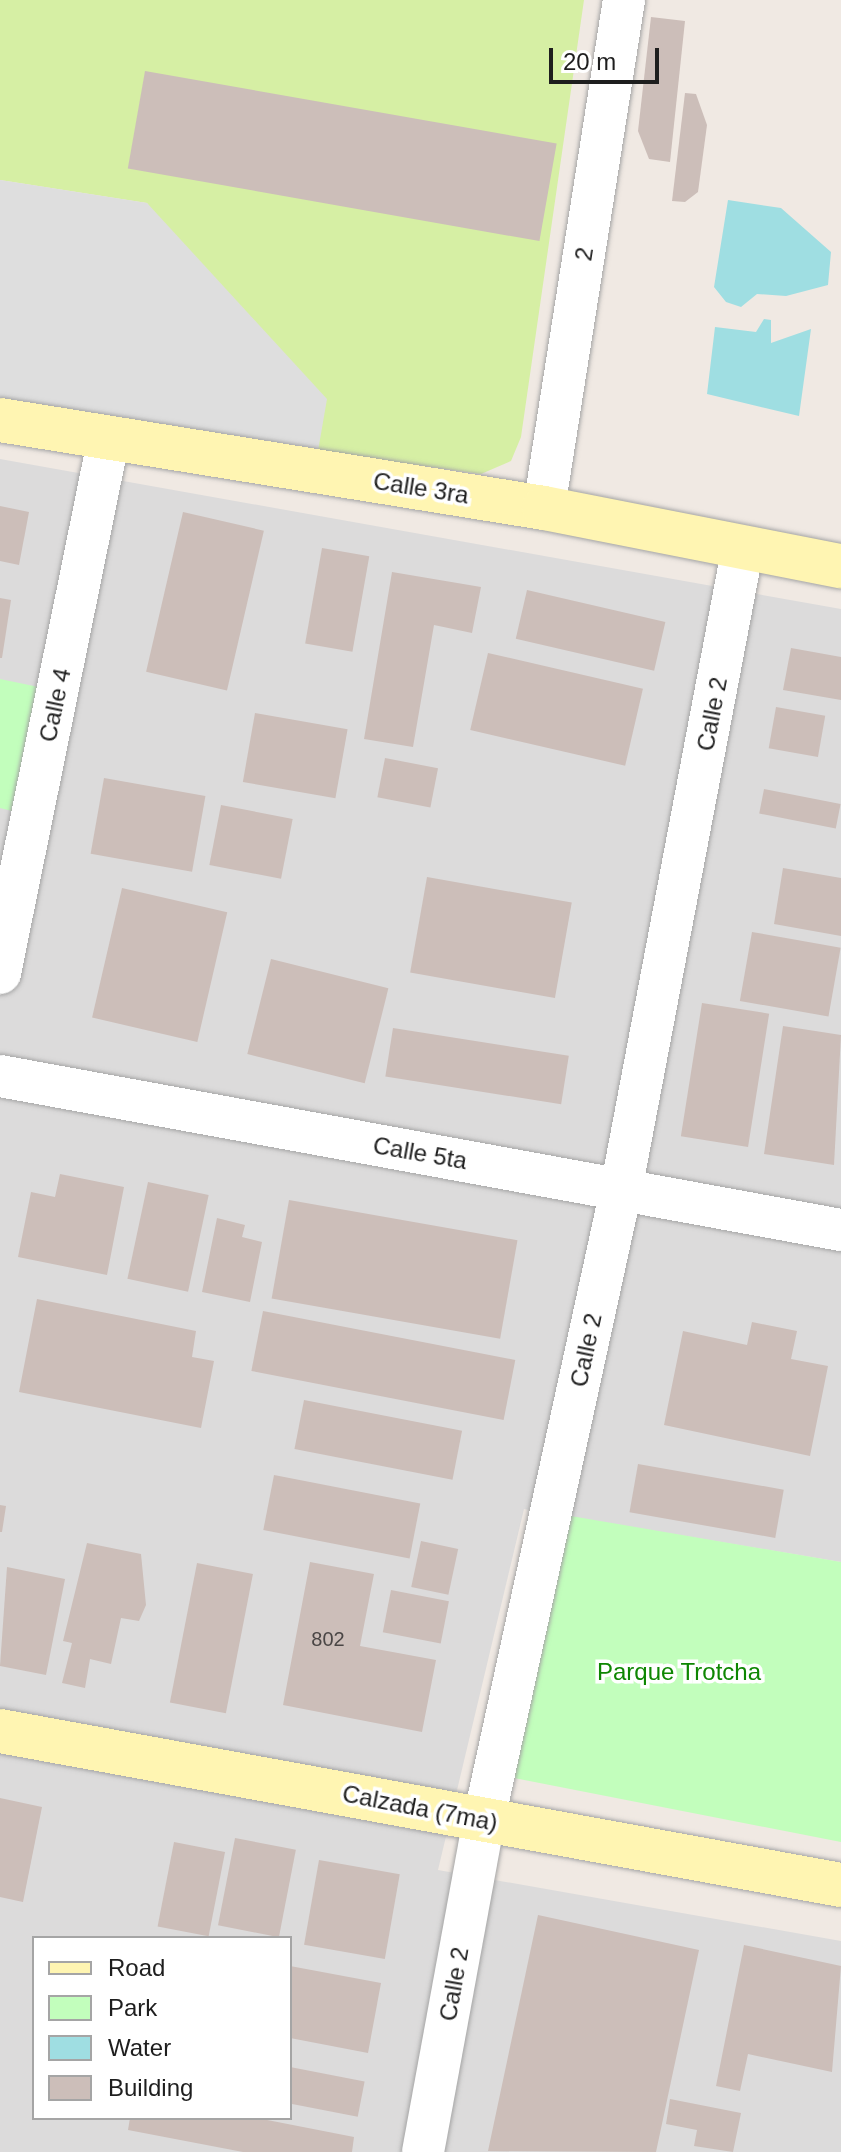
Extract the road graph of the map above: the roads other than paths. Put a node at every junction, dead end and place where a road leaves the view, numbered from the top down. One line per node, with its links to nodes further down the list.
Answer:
1 (624, 0): 4 (street, 2)
2 (0, 420): 3 (main road, Calle 3ra)
3 (109, 437): 4 (main road, Calle 3ra); 7 (street, Calle 4)
4 (544, 508): 5 (main road, Calle 3ra)
5 (743, 547): 6 (main road, Calle 3ra); 9 (street, Calle 2)
6 (841, 566)
7 (0, 973)
8 (0, 1076): 9 (street, Calle 5ta)
9 (621, 1190): 10 (street, Calle 5ta); 12 (street, Calle 2)
10 (841, 1230)
11 (0, 1731): 12 (main road, Calzada (7ma))
12 (484, 1819): 13 (main road, Calzada (7ma)); 14 (street, Calle 2)
13 (841, 1885)
14 (423, 2152)

